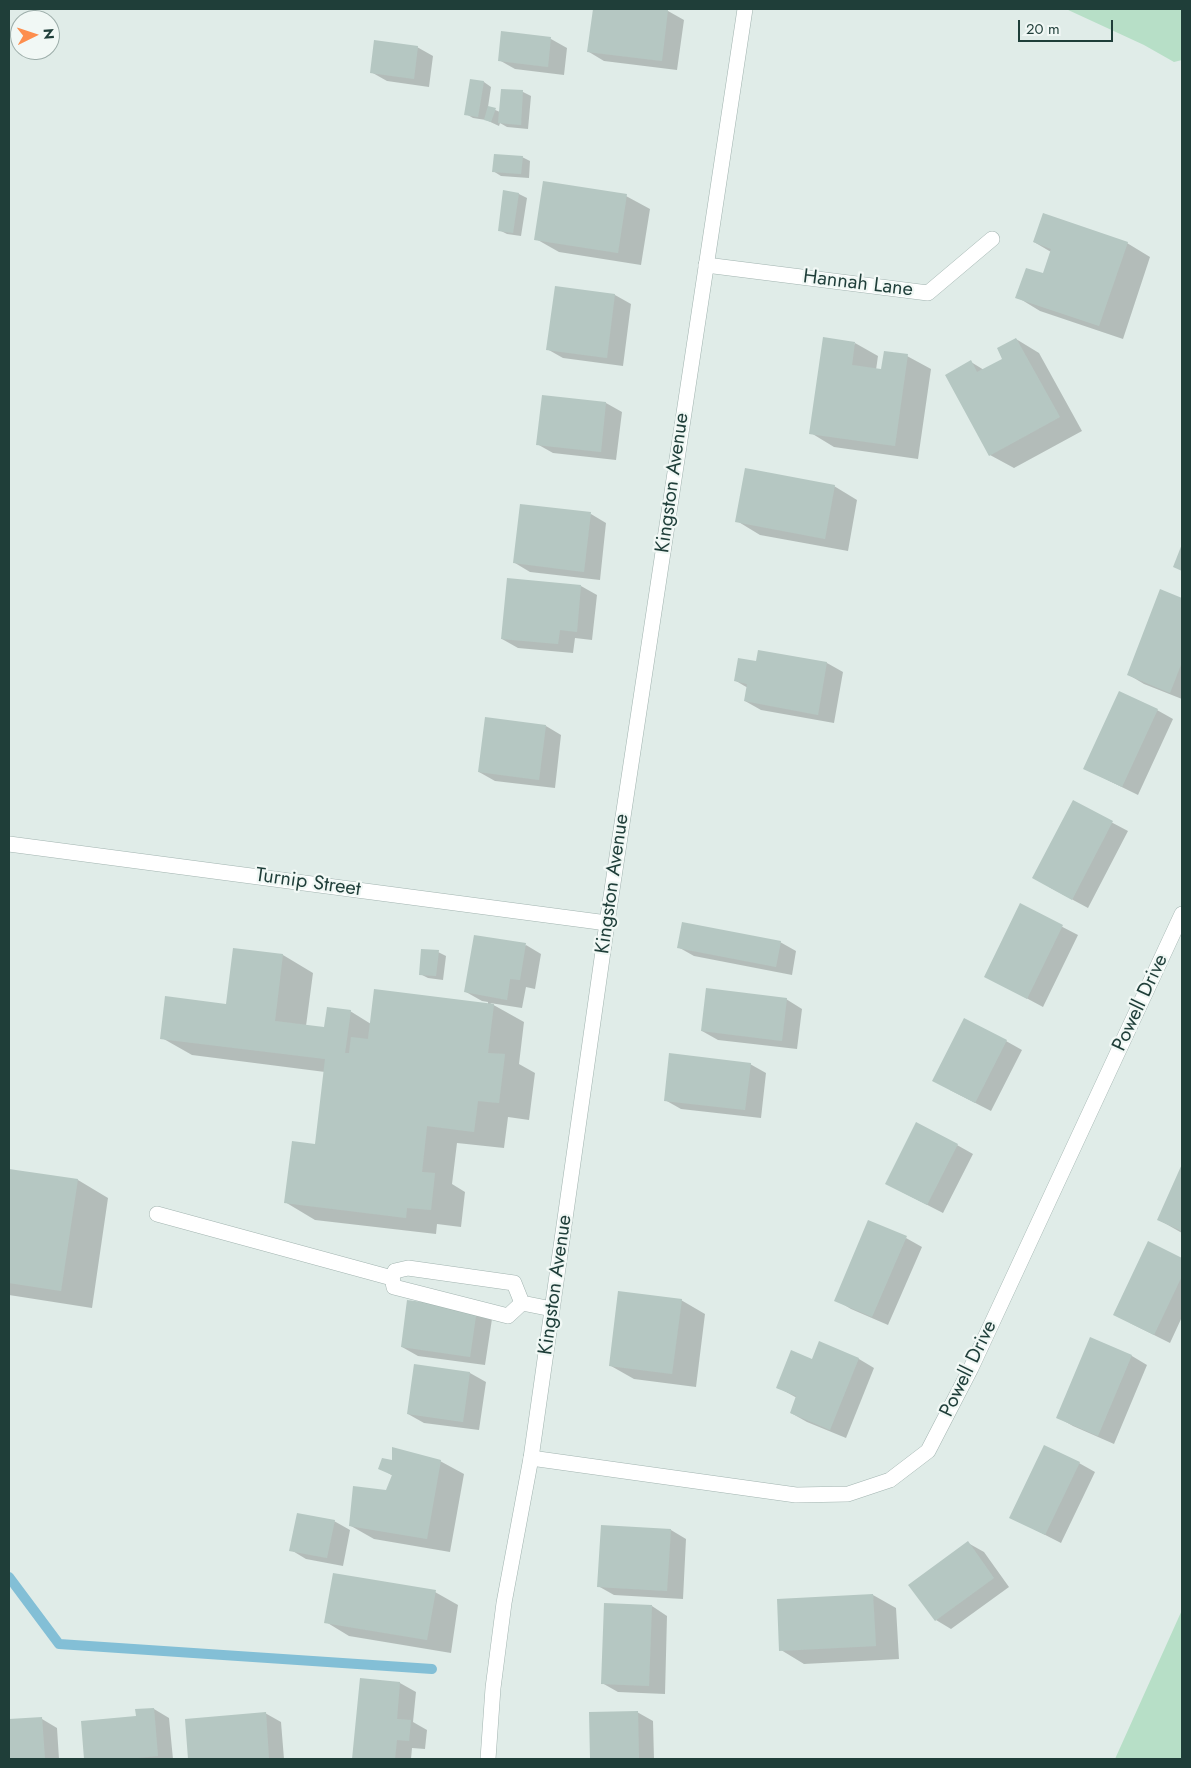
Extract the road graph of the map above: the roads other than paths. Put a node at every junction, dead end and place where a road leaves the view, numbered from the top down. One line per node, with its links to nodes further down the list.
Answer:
1 (745, 9): 3 (street, Kingston Avenue)
2 (992, 239): 3 (street, Hannah Lane)
3 (706, 266): 6 (street, Kingston Avenue)
4 (9, 844): 6 (street, Turnip Street)
5 (1182, 914): 11 (street, Powell Drive)
6 (608, 923): 10 (street, Kingston Avenue)
7 (157, 1214): 8 (street)
8 (392, 1278): 9 (street); 9 (street)
9 (522, 1303): 10 (street)
10 (552, 1309): 11 (street, Kingston Avenue)
11 (531, 1458): 12 (street, Kingston Avenue)
12 (488, 1759)

